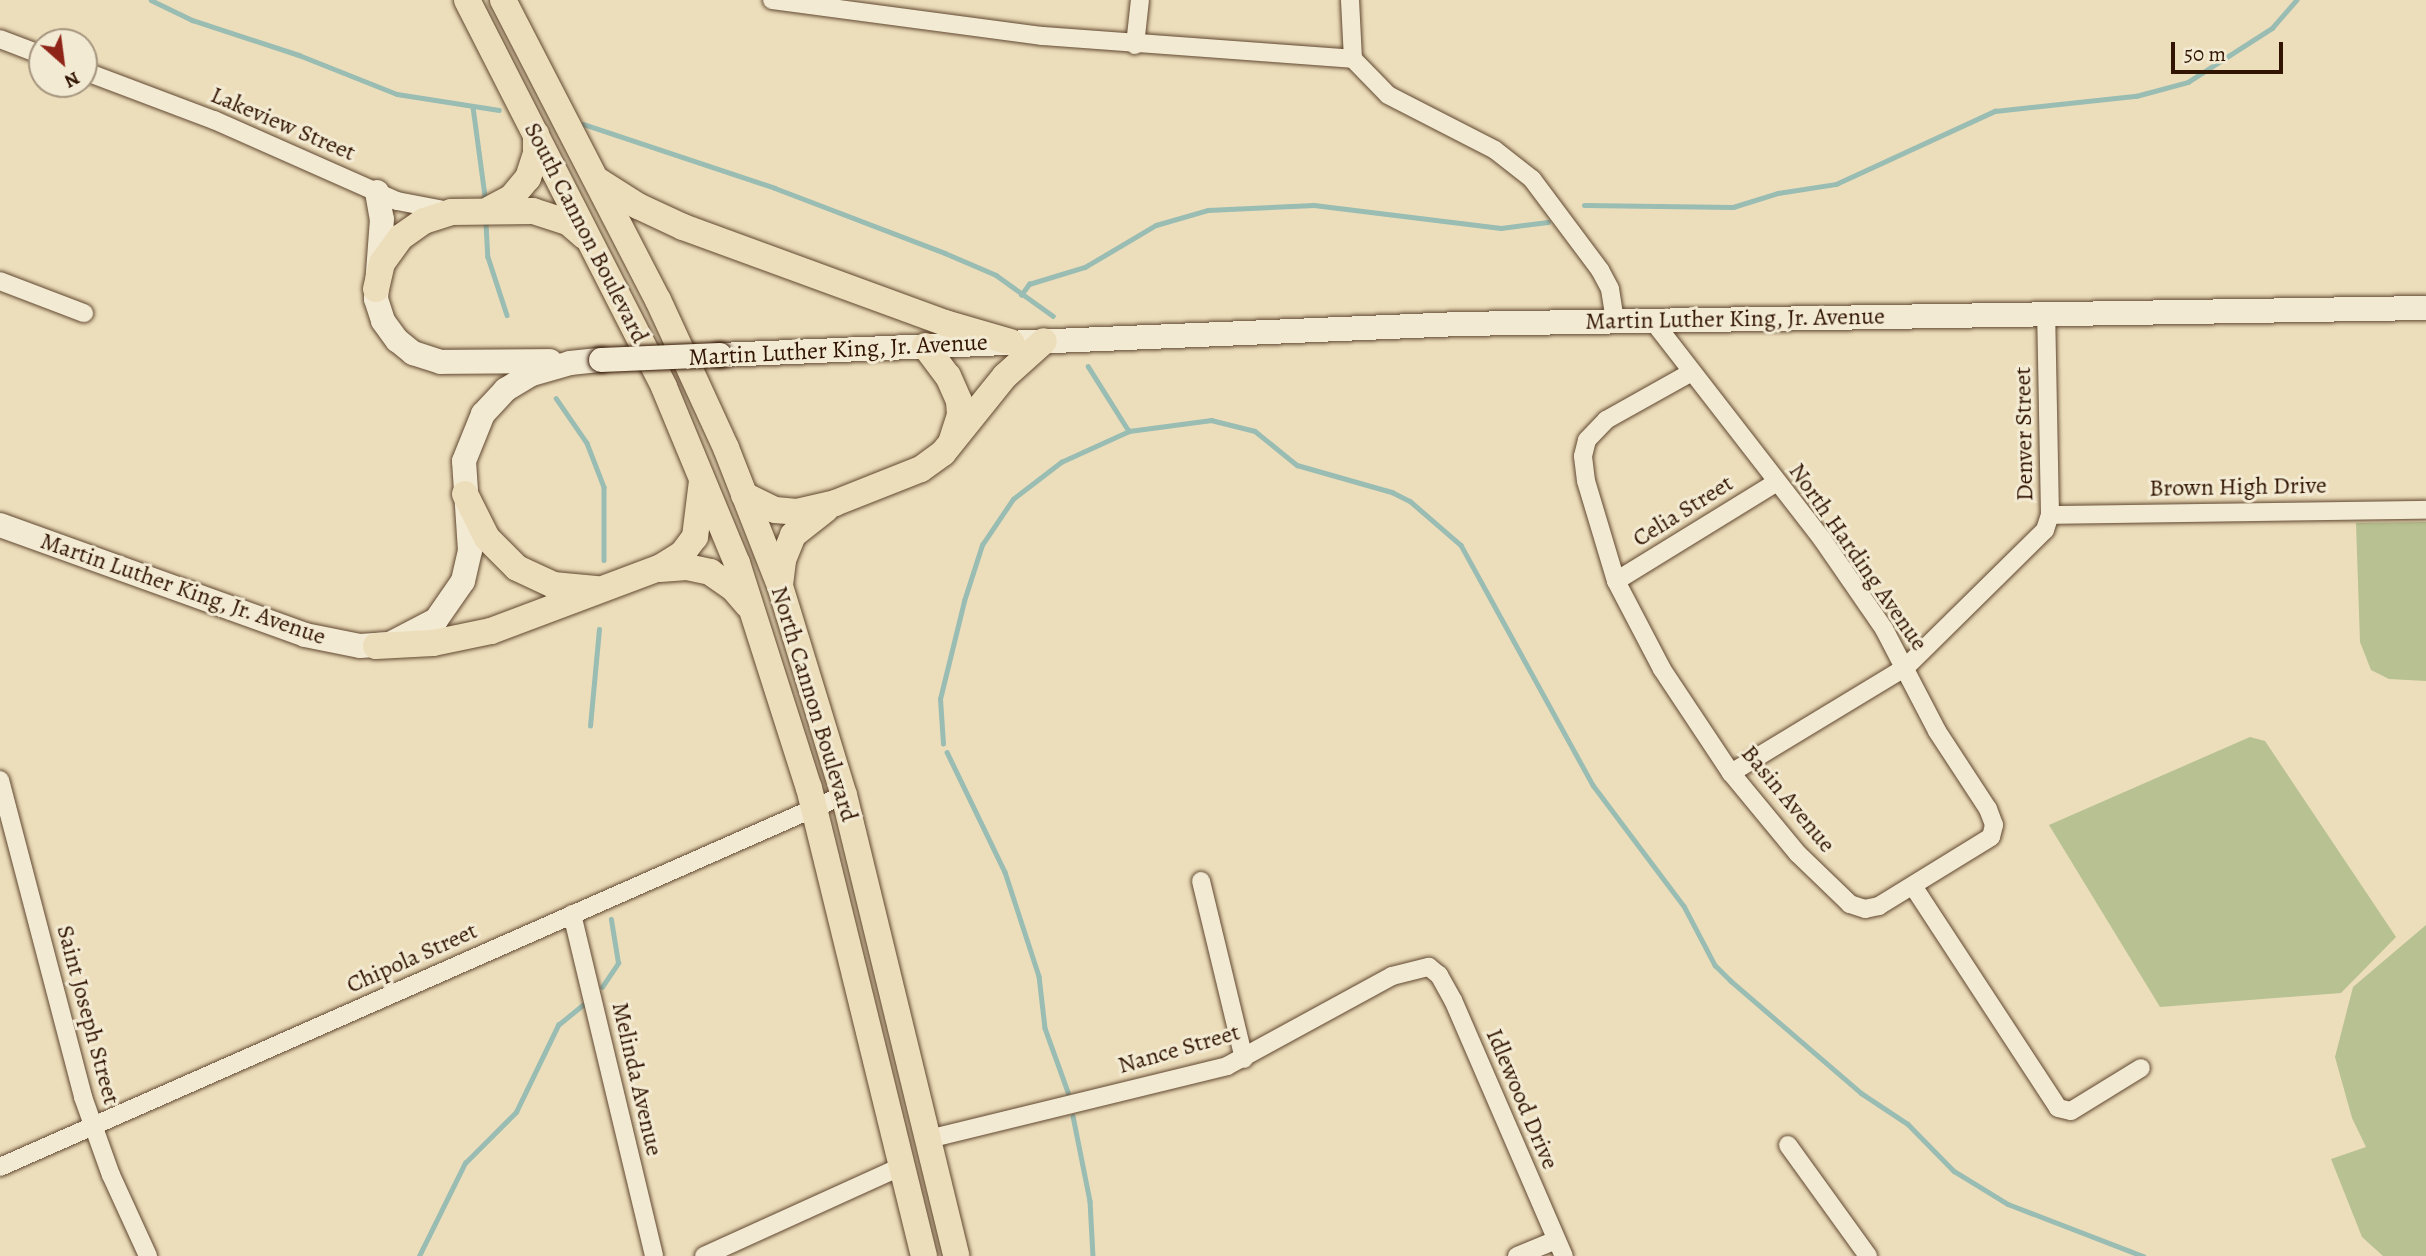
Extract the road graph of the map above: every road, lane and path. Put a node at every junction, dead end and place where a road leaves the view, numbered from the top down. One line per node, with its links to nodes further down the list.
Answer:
1 (467, 0): 12 (main road, South Cannon Boulevard)
2 (503, 0): 13 (main road, South Cannon Boulevard)
3 (772, 0): 6 (street)
4 (1140, 0): 8 (street)
5 (1350, 0): 10 (street)
6 (899, 8): 8 (street)
7 (0, 39): 9 (street)
8 (1135, 45): 10 (street)
9 (28, 50)
10 (1353, 59): 22 (street)
11 (98, 76): 14 (street, Lakeview Street)
12 (536, 134): 15 (main road); 16 (main road, South Cannon Boulevard)
13 (595, 179): 25 (main road); 33 (main road, North Cannon Boulevard)
14 (377, 192): 15 (street, Lakeview Street); 18 (main road)
15 (477, 209): 16 (main road); 18 (main road)
16 (598, 256): 30 (main road, South Cannon Boulevard)
17 (0, 281): 20 (street)
18 (376, 289): 27 (main road)
19 (2426, 308): 21 (main road, Martin Luther King, Jr. Avenue)
20 (84, 313)
21 (2046, 314): 23 (main road, Martin Luther King, Jr. Avenue); 36 (street, Denver Street)
22 (1615, 321): 23 (main road, Martin Luther King, Jr. Avenue); 24 (main road, Martin Luther King, Jr. Avenue)
23 (1653, 321): 28 (street, North Harding Avenue)
24 (1044, 341): 25 (main road, Martin Luther King, Jr. Avenue); 29 (main road)
25 (1011, 342): 26 (main road, Martin Luther King, Jr. Avenue)
26 (925, 346): 27 (main road, Martin Luther King, Jr. Avenue, bridge); 29 (main road)
27 (593, 360): 32 (main road, Martin Luther King, Jr. Avenue)
28 (1690, 373): 31 (street, North Harding Avenue); 39 (street, Basin Avenue)
29 (951, 442): 34 (main road)
30 (700, 468): 38 (main road); 42 (main road, North Cannon Boulevard)
31 (1777, 482): 39 (street, Celia Street); 44 (street, North Harding Avenue)
32 (465, 494): 40 (main road); 43 (main road, Martin Luther King, Jr. Avenue)
33 (744, 495): 34 (main road); 41 (main road, North Cannon Boulevard)
34 (835, 503): 41 (main road)
35 (2426, 510): 36 (street, Brown High Drive)
36 (2050, 515): 44 (street, Denver Street)
37 (0, 525): 43 (main road, Martin Luther King, Jr. Avenue)
38 (649, 573): 40 (main road); 42 (main road)
39 (1616, 581): 45 (street, Basin Avenue)
40 (615, 586): 43 (main road)
41 (779, 586): 47 (main road, North Cannon Boulevard)
42 (761, 632): 48 (main road, North Cannon Boulevard)
43 (376, 646)
44 (1906, 667): 45 (street, Denver Street); 49 (street, North Harding Avenue)
45 (1731, 773): 51 (street, Basin Avenue)
46 (0, 780): 56 (street, Saint Joseph Street)
47 (844, 795): 48 (street, Chipola Street); 57 (main road, North Cannon Boulevard)
48 (814, 807): 52 (street, Chipola Street); 59 (main road, North Cannon Boulevard)
49 (1991, 837): 51 (street, Basin Avenue)
50 (1201, 881): 54 (street)
51 (1913, 886): 55 (street)
52 (572, 914): 56 (street, Chipola Street); 63 (street, Melinda Avenue)
53 (1429, 967): 54 (street, Nance Street); 61 (street, Idlewood Drive)
54 (1244, 1059): 57 (street, Nance Street)
55 (2141, 1069)
56 (93, 1126): 60 (street, Chipola Street); 62 (street, Saint Joseph Street)
57 (928, 1139): 66 (main road, North Cannon Boulevard)
58 (1788, 1145): 68 (street)
59 (902, 1166): 64 (street); 65 (main road, North Cannon Boulevard)
60 (0, 1167)
61 (1560, 1248): 67 (street)
62 (148, 1256)
63 (654, 1256)
64 (704, 1256)
65 (924, 1256)
66 (956, 1256)
67 (1517, 1256)
68 (1868, 1256)

